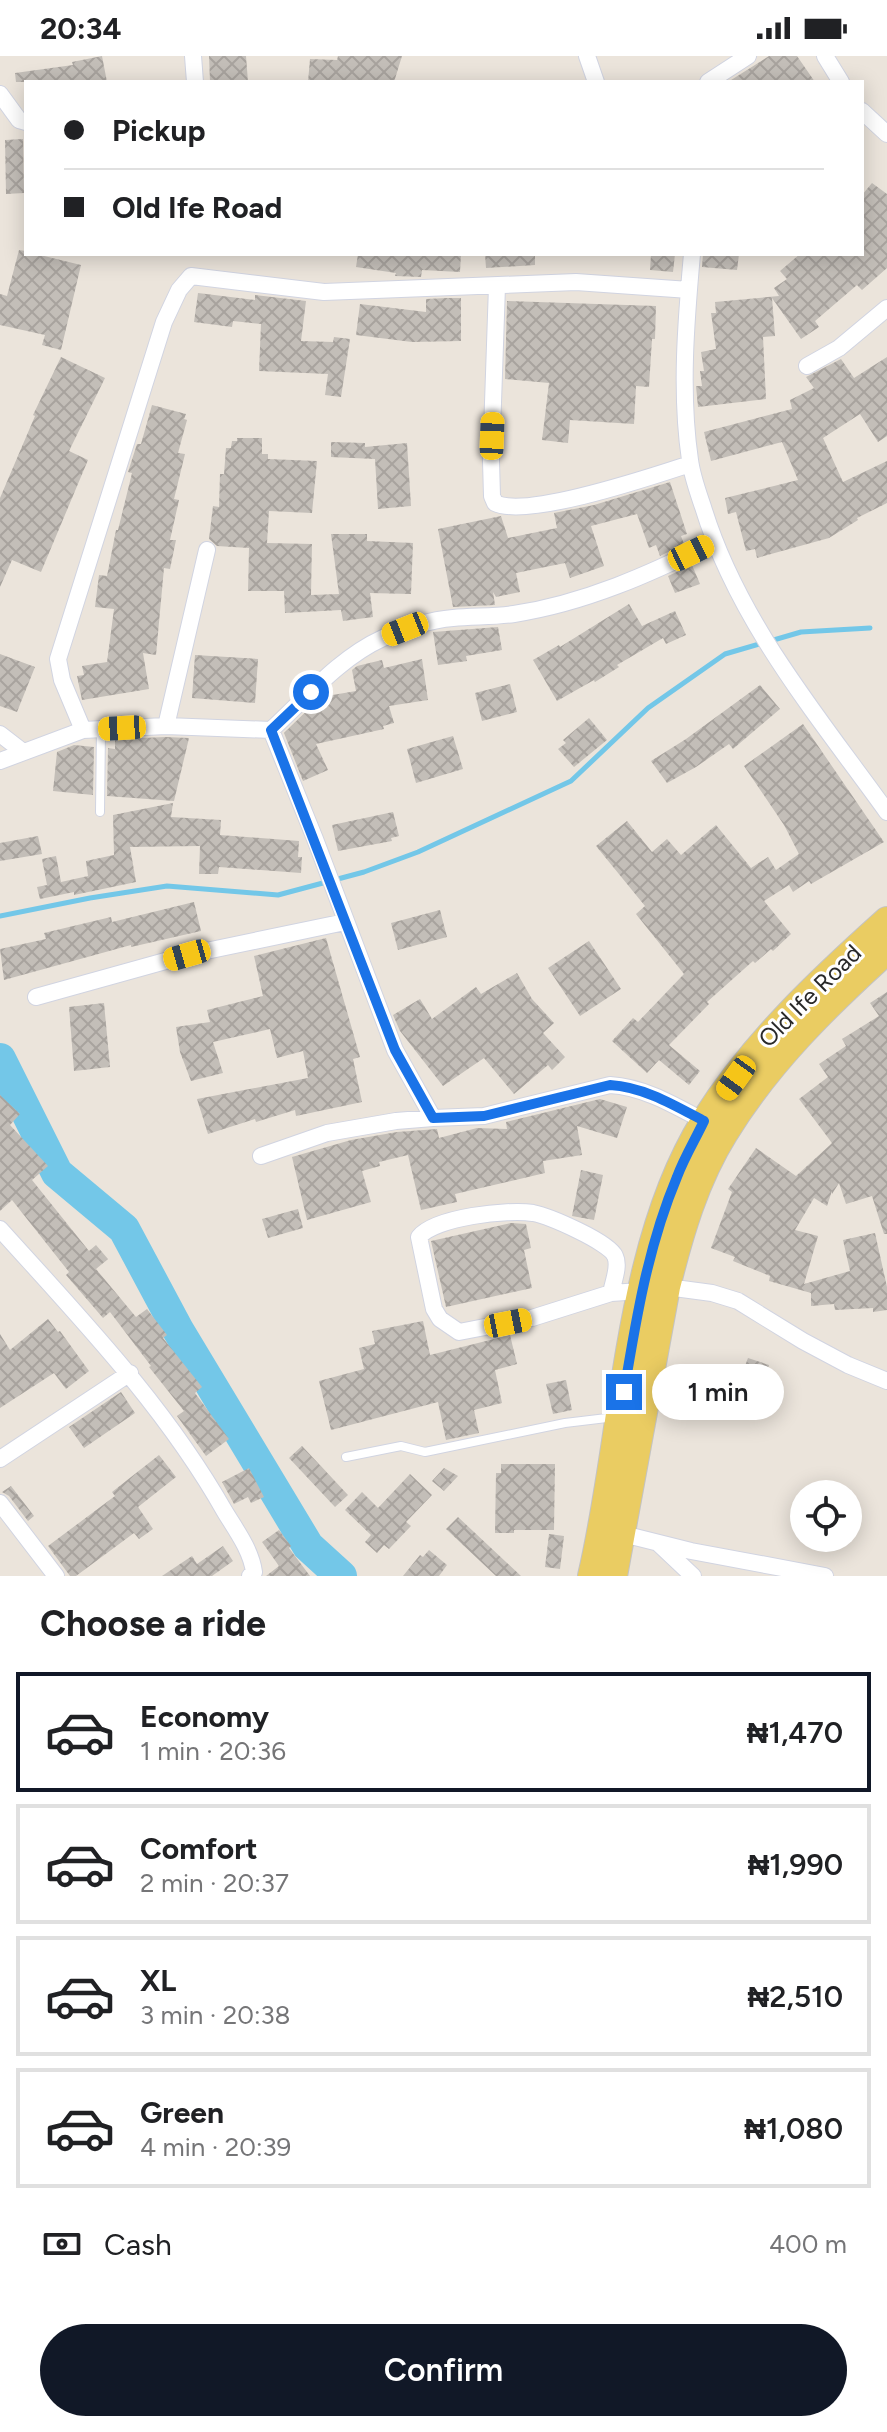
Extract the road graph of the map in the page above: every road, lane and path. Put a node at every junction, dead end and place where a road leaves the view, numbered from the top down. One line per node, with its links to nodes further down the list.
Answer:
1 (193, 56): 5 (street)
2 (587, 56): 6 (street)
3 (748, 56): 7 (street)
4 (825, 56): 8 (street)
5 (195, 80)
6 (595, 80)
7 (711, 80)
8 (840, 80)
9 (0, 94): 11 (street)
10 (864, 113): 12 (street)
11 (24, 121)
12 (887, 134)
13 (692, 256): 15 (street)
14 (497, 286): 15 (street); 18 (street); 23 (street)
15 (689, 290): 18 (street)
16 (887, 308): 17 (street)
17 (807, 366)
18 (690, 464): 19 (street)
19 (714, 542): 24 (street); 29 (street)
20 (207, 550): 21 (street)
21 (166, 726): 22 (street); 24 (street)
22 (101, 729): 23 (street); 28 (lane)
23 (83, 730): 26 (street)
24 (271, 730): 31 (street)
25 (0, 734): 26 (street)
26 (22, 751): 27 (street)
27 (0, 761)
28 (100, 812)
29 (887, 812)
30 (887, 920): 35 (main road, Old Ife Road)
31 (345, 922): 33 (street); 34 (street)
32 (887, 951): 38 (main road, Old Ife Road)
33 (36, 997)
34 (433, 1118): 35 (street); 36 (street)
35 (704, 1121): 38 (main road, Old Ife Road)
36 (261, 1156)
37 (0, 1229): 40 (street)
38 (654, 1289): 39 (street); 41 (street); 42 (main road, Old Ife Road); 46 (main road, Old Ife Road)
39 (611, 1293): 39 (street)
40 (130, 1373): 44 (street); 49 (street)
41 (887, 1381)
42 (619, 1417): 43 (lane); 50 (main road, Old Ife Road)
43 (346, 1457)
44 (0, 1459)
45 (0, 1503): 48 (street)
46 (623, 1534): 47 (street); 51 (main road, Old Ife Road)
47 (659, 1544): 52 (street); 53 (street)
48 (56, 1576)
49 (250, 1576)
50 (591, 1576)
51 (614, 1576)
52 (693, 1576)
53 (825, 1576)

